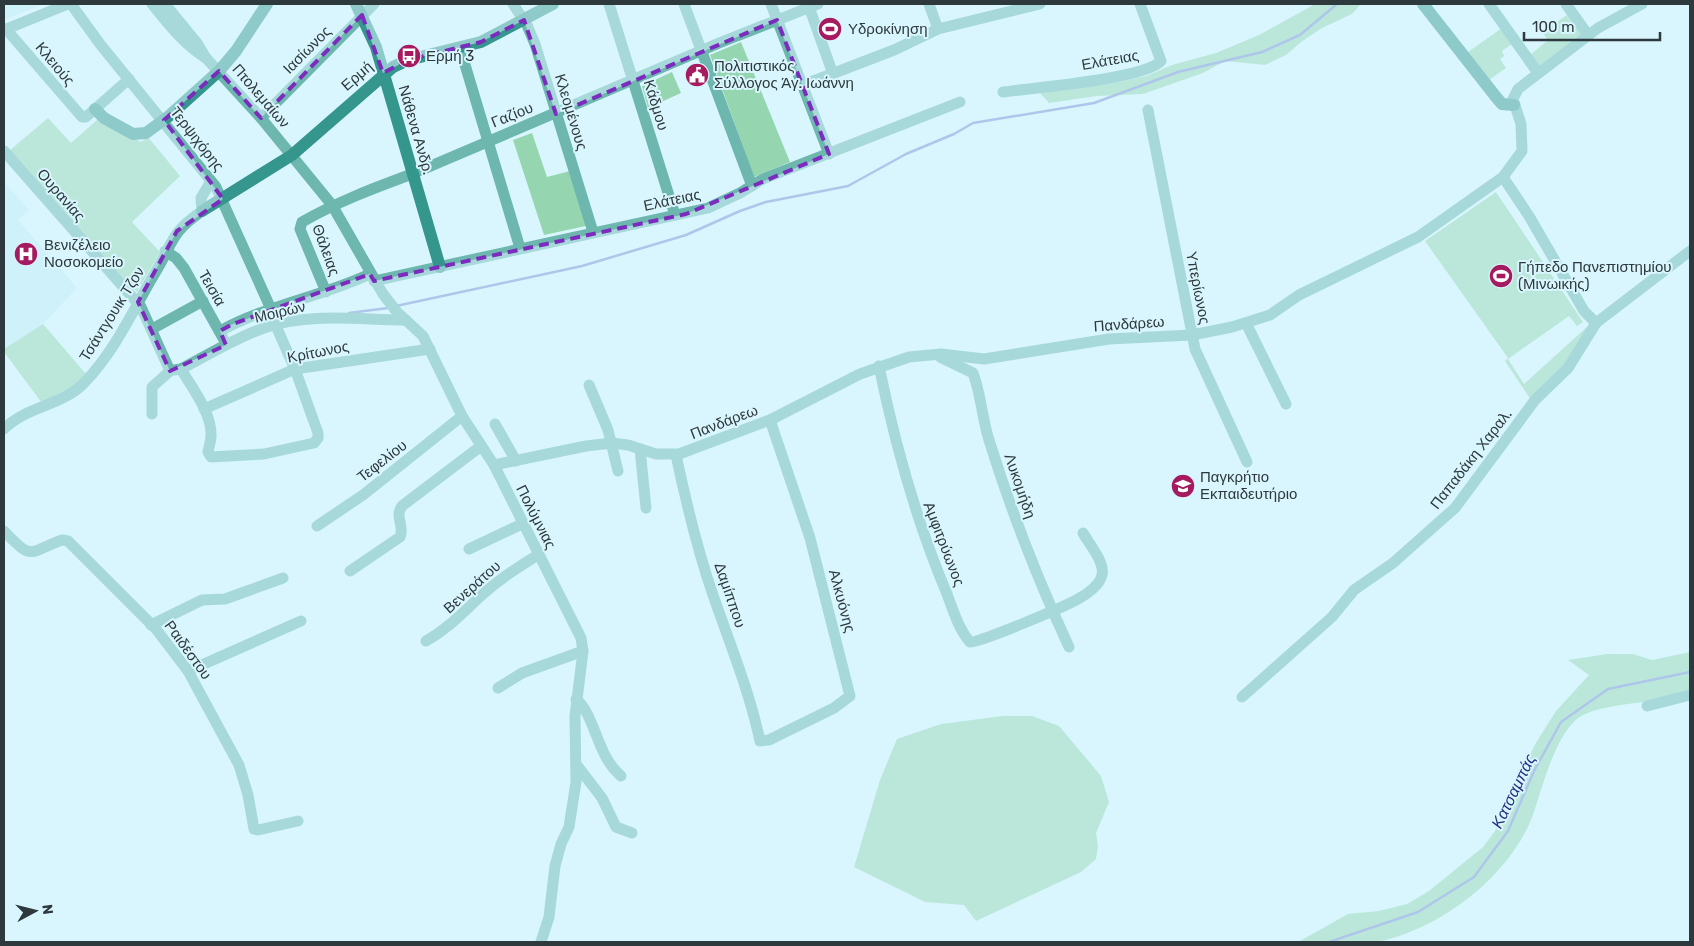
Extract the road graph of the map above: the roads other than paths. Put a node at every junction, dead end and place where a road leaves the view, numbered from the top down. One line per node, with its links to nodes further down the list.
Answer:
1 (70, 4): 23 (street); 32 (street, Τερψιχόρης)
2 (152, 4): 27 (street, Πτολεμαίων)
3 (165, 4): 27 (street, Πτολεμαίων)
4 (266, 4): 28 (street)
5 (374, 4): 19 (street, Ιασίωνος)
6 (513, 4): 20 (street, Κλεομένους)
7 (553, 4): 20 (street, Ερμή)
8 (609, 4): 33 (street, Κάδμου)
9 (684, 4): 26 (street)
10 (771, 4): 21 (street)
11 (929, 4): 22 (street)
12 (1040, 4): 22 (street)
13 (1140, 4): 35 (street, Ελάτειας)
14 (1422, 4): 37 (street)
15 (1489, 4): 29 (street)
16 (1566, 4): 24 (street)
17 (1642, 4): 24 (street)
18 (811, 5): 21 (street, Γαζίου); 30 (street)
19 (359, 10): 31 (street, Νάθενα Ανδρ.); 41 (street, Ιασίωνος)
20 (524, 20): 25 (street, Ερμή); 40 (street, Κλεομένους)
21 (777, 20): 26 (street, Γαζίου); 34 (street)
22 (938, 29): 30 (street)
23 (5, 30): 38 (street, Κλειούς)
24 (1588, 35): 29 (street)
25 (460, 48): 31 (street, Ερμή); 43 (street)
26 (703, 51): 33 (street, Γαζίου); 50 (street)
27 (206, 58): 28 (street, Πτολεμαίων)
28 (219, 71): 41 (street, Πτολεμαίων); 42 (street)
29 (1538, 73): 37 (street)
30 (833, 74): 34 (street)
31 (384, 75): 46 (street, Ερμή); 47 (street, Νάθενα Ανδρ.)
32 (129, 79): 38 (street); 42 (street, Τερψιχόρης)
33 (633, 80): 40 (street, Γαζίου); 54 (street, Κάδμου)
34 (803, 85): 45 (street)
35 (1002, 92)
36 (960, 102): 45 (street, Ελάτειας)
37 (1514, 105): 48 (street, Πανδάρεω)
38 (95, 109): 42 (street)
39 (1148, 110): 71 (street, Υπερίωνος)
40 (556, 114): 43 (street, Γαζίου); 55 (street, Κλεομένους)
41 (261, 118): 46 (street, Πτολεμαίων)
42 (164, 120): 49 (street, Τερψιχόρης)
43 (488, 141): 47 (street, Γαζίου); 56 (street)
44 (4, 151): 63 (street, Ουρανίας)
45 (830, 154): 50 (street, Ελάτειας)
46 (292, 155): 51 (street, Ερμή); 52 (street, Πολύμνιας)
47 (412, 174): 52 (street, Γαζίου); 59 (street, Νάθενα Ανδρ.)
48 (1503, 177): 66 (street, Πανδάρεω); 67 (street)
49 (211, 180): 51 (street, Τερψιχόρης); 53 (street)
50 (752, 186): 54 (street, Ελάτειας)
51 (222, 199): 53 (street, Ερμή); 64 (street, Τερψιχόρης)
52 (332, 205): 60 (street, Πολύμνιας); 61 (street, Θάλειας)
53 (202, 211): 57 (street, Τσάντγουικ Τζον)
54 (675, 215): 55 (street, Ελάτειας)
55 (593, 232): 56 (street, Ελάτειας)
56 (520, 248): 59 (street, Ελάτειας)
57 (165, 251): 62 (street, Τεισία); 63 (street, Τσάντγουικ Τζον)
58 (1690, 251): 67 (street, Παπαδάκη Χαραλ.)
59 (440, 267): 60 (street, Ελάτειας)
60 (372, 278): 61 (street, Θάλειας); 65 (street, Πολύμνιας)
61 (326, 292): 64 (street, Θάλειας)
62 (203, 301): 69 (street); 70 (street, Τεισία)
63 (138, 302): 69 (street, Ουρανίας); 85 (street, Τσάντγουικ Τζον)
64 (271, 309): 70 (street, Θάλειας)
65 (406, 320): 68 (street, Μοιρών); 73 (street, Πολύμνιας)
66 (1246, 323): 71 (street, Πανδάρεω); 79 (street)
67 (1596, 323): 112 (street, Παπαδάκη Χαραλ.)
68 (276, 326): 72 (street, Μοιρών); 76 (street)
69 (152, 329): 77 (street, Ουρανίας)
70 (220, 331): 72 (street, Τεισία)
71 (1192, 336): 74 (street, Πανδάρεω); 91 (street, Υπερίωνος)
72 (226, 346): 77 (street, Μοιρών)
73 (430, 349): 76 (street, Κρίτωνος); 82 (street, Πολύμνιας)
74 (932, 354): 75 (street, Πανδάρεω); 103 (street, Λυκομήδη)
75 (879, 366): 83 (street, Πανδάρεω); 103 (street, Αμφιτρύωνος)
76 (295, 369): 80 (street, Κρίτωνος); 80 (street)
77 (175, 370): 80 (street); 81 (street, Μοιρών)
78 (589, 385): 86 (street)
79 (1286, 404)
80 (204, 409)
81 (152, 414)
82 (462, 416): 87 (street, Πολύμνιας); 96 (street, Τεφελίου)
83 (770, 420): 89 (street, Πανδάρεω); 115 (street, Αλκυόνης)
84 (495, 424): 90 (street)
85 (4, 429)
86 (612, 443): 88 (street, Πανδάρεω); 90 (street, Πανδάρεω); 93 (street)
87 (480, 446): 92 (street, Πολύμνιας); 101 (street)
88 (640, 449): 89 (street, Πανδάρεω); 94 (street)
89 (676, 455): 115 (street, Δαμίππου)
90 (516, 461): 92 (street, Πανδάρεω)
91 (1247, 462)
92 (494, 465): 95 (street, Πολύμνιας)
93 (618, 471)
94 (646, 508)
95 (522, 524): 99 (street); 100 (street, Πολύμνιας)
96 (317, 526)
97 (4, 531): 105 (street, Ραιδέστου)
98 (1084, 533): 103 (street)
99 (469, 549)
100 (538, 555): 106 (street, Βενεράτου); 108 (street, Πολύμνιας)
101 (350, 571)
102 (283, 578): 105 (street)
103 (1052, 610): 107 (street, Λυκομήδη)
104 (301, 621): 109 (street)
105 (151, 625): 109 (street, Ραιδέστου)
106 (426, 642)
107 (1070, 647)
108 (583, 651): 110 (street); 113 (street, Πολύμνιας)
109 (188, 671): 118 (street, Ραιδέστου)
110 (498, 688)
111 (1690, 694): 114 (street)
112 (1242, 697)
113 (576, 699): 116 (street, Πολύμνιας); 117 (street)
114 (1648, 706)
115 (763, 741)
116 (576, 764): 119 (street); 120 (street, Πολύμνιας)
117 (621, 776)
118 (298, 821)
119 (632, 834)
120 (541, 942)

